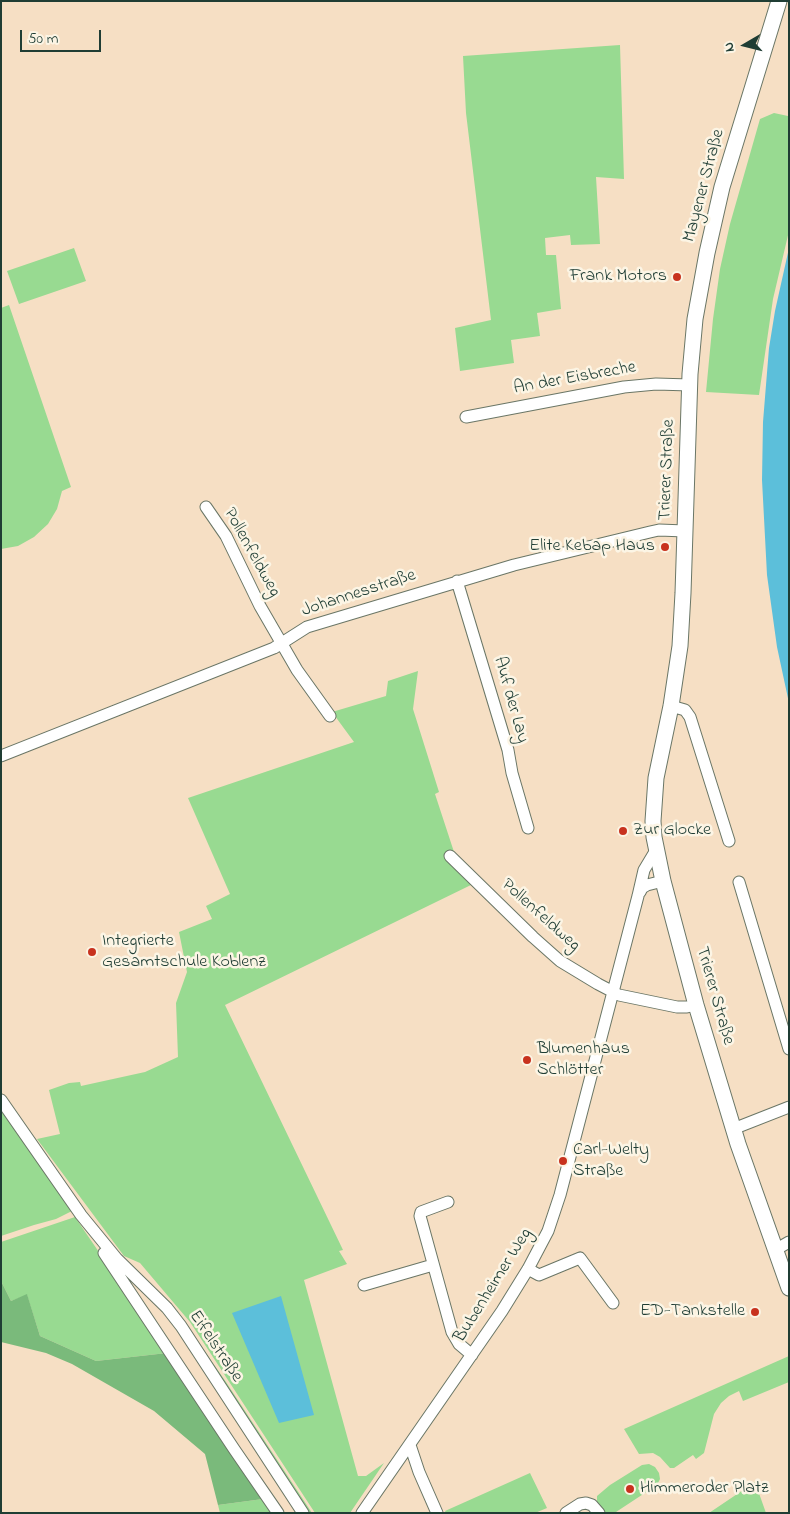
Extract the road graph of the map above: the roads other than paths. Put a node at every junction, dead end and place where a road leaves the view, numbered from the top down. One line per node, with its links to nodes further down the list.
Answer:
1 (779, 1): 2 (main road, Mayener Straße)
2 (690, 385): 3 (street, An der Eisbreche); 5 (main road, Trierer Straße)
3 (466, 417)
4 (206, 507): 7 (street, Pollenfeldweg)
5 (685, 531): 6 (street, Johannesstraße); 8 (main road, Trierer Straße)
6 (457, 581): 7 (street, Johannesstraße); 11 (street, Auf der Lay)
7 (282, 642): 9 (street, Pollenfeldweg); 10 (street, Johannesstraße)
8 (671, 706): 12 (street); 13 (main road, Trierer Straße)
9 (330, 716)
10 (1, 756)
11 (528, 828)
12 (730, 841)
13 (656, 850): 15 (main road, Trierer Straße); 17 (street, Bubenheimer Weg)
14 (450, 856): 18 (street, Pollenfeldweg)
15 (663, 881): 17 (street); 19 (main road, Trierer Straße)
16 (739, 882): 20 (street)
17 (640, 892): 18 (street, Bubenheimer Weg)
18 (613, 992): 19 (street); 29 (street, Bubenheimer Weg)
19 (696, 1005): 23 (main road, Trierer Straße)
20 (789, 1049)
21 (1, 1100): 25 (street, Eifelstraße)
22 (789, 1107): 23 (street)
23 (734, 1129): 27 (main road, Trierer Straße)
24 (448, 1202): 28 (street)
25 (81, 1215): 35 (street, Eifelstraße); 37 (street, Eifelstraße)
26 (789, 1242): 27 (street)
27 (775, 1250): 31 (main road, Trierer Straße)
28 (433, 1265): 30 (street); 33 (street)
29 (528, 1269): 32 (street); 33 (street, Bubenheimer Weg)
30 (364, 1285)
31 (789, 1288)
32 (613, 1303)
33 (472, 1355): 34 (street, Bubenheimer Weg)
34 (410, 1445): 38 (street, Bubenheimer Weg); 39 (street)
35 (300, 1510)
36 (598, 1510): 40 (street)
37 (278, 1513)
38 (362, 1513)
39 (437, 1513)
40 (566, 1513)

